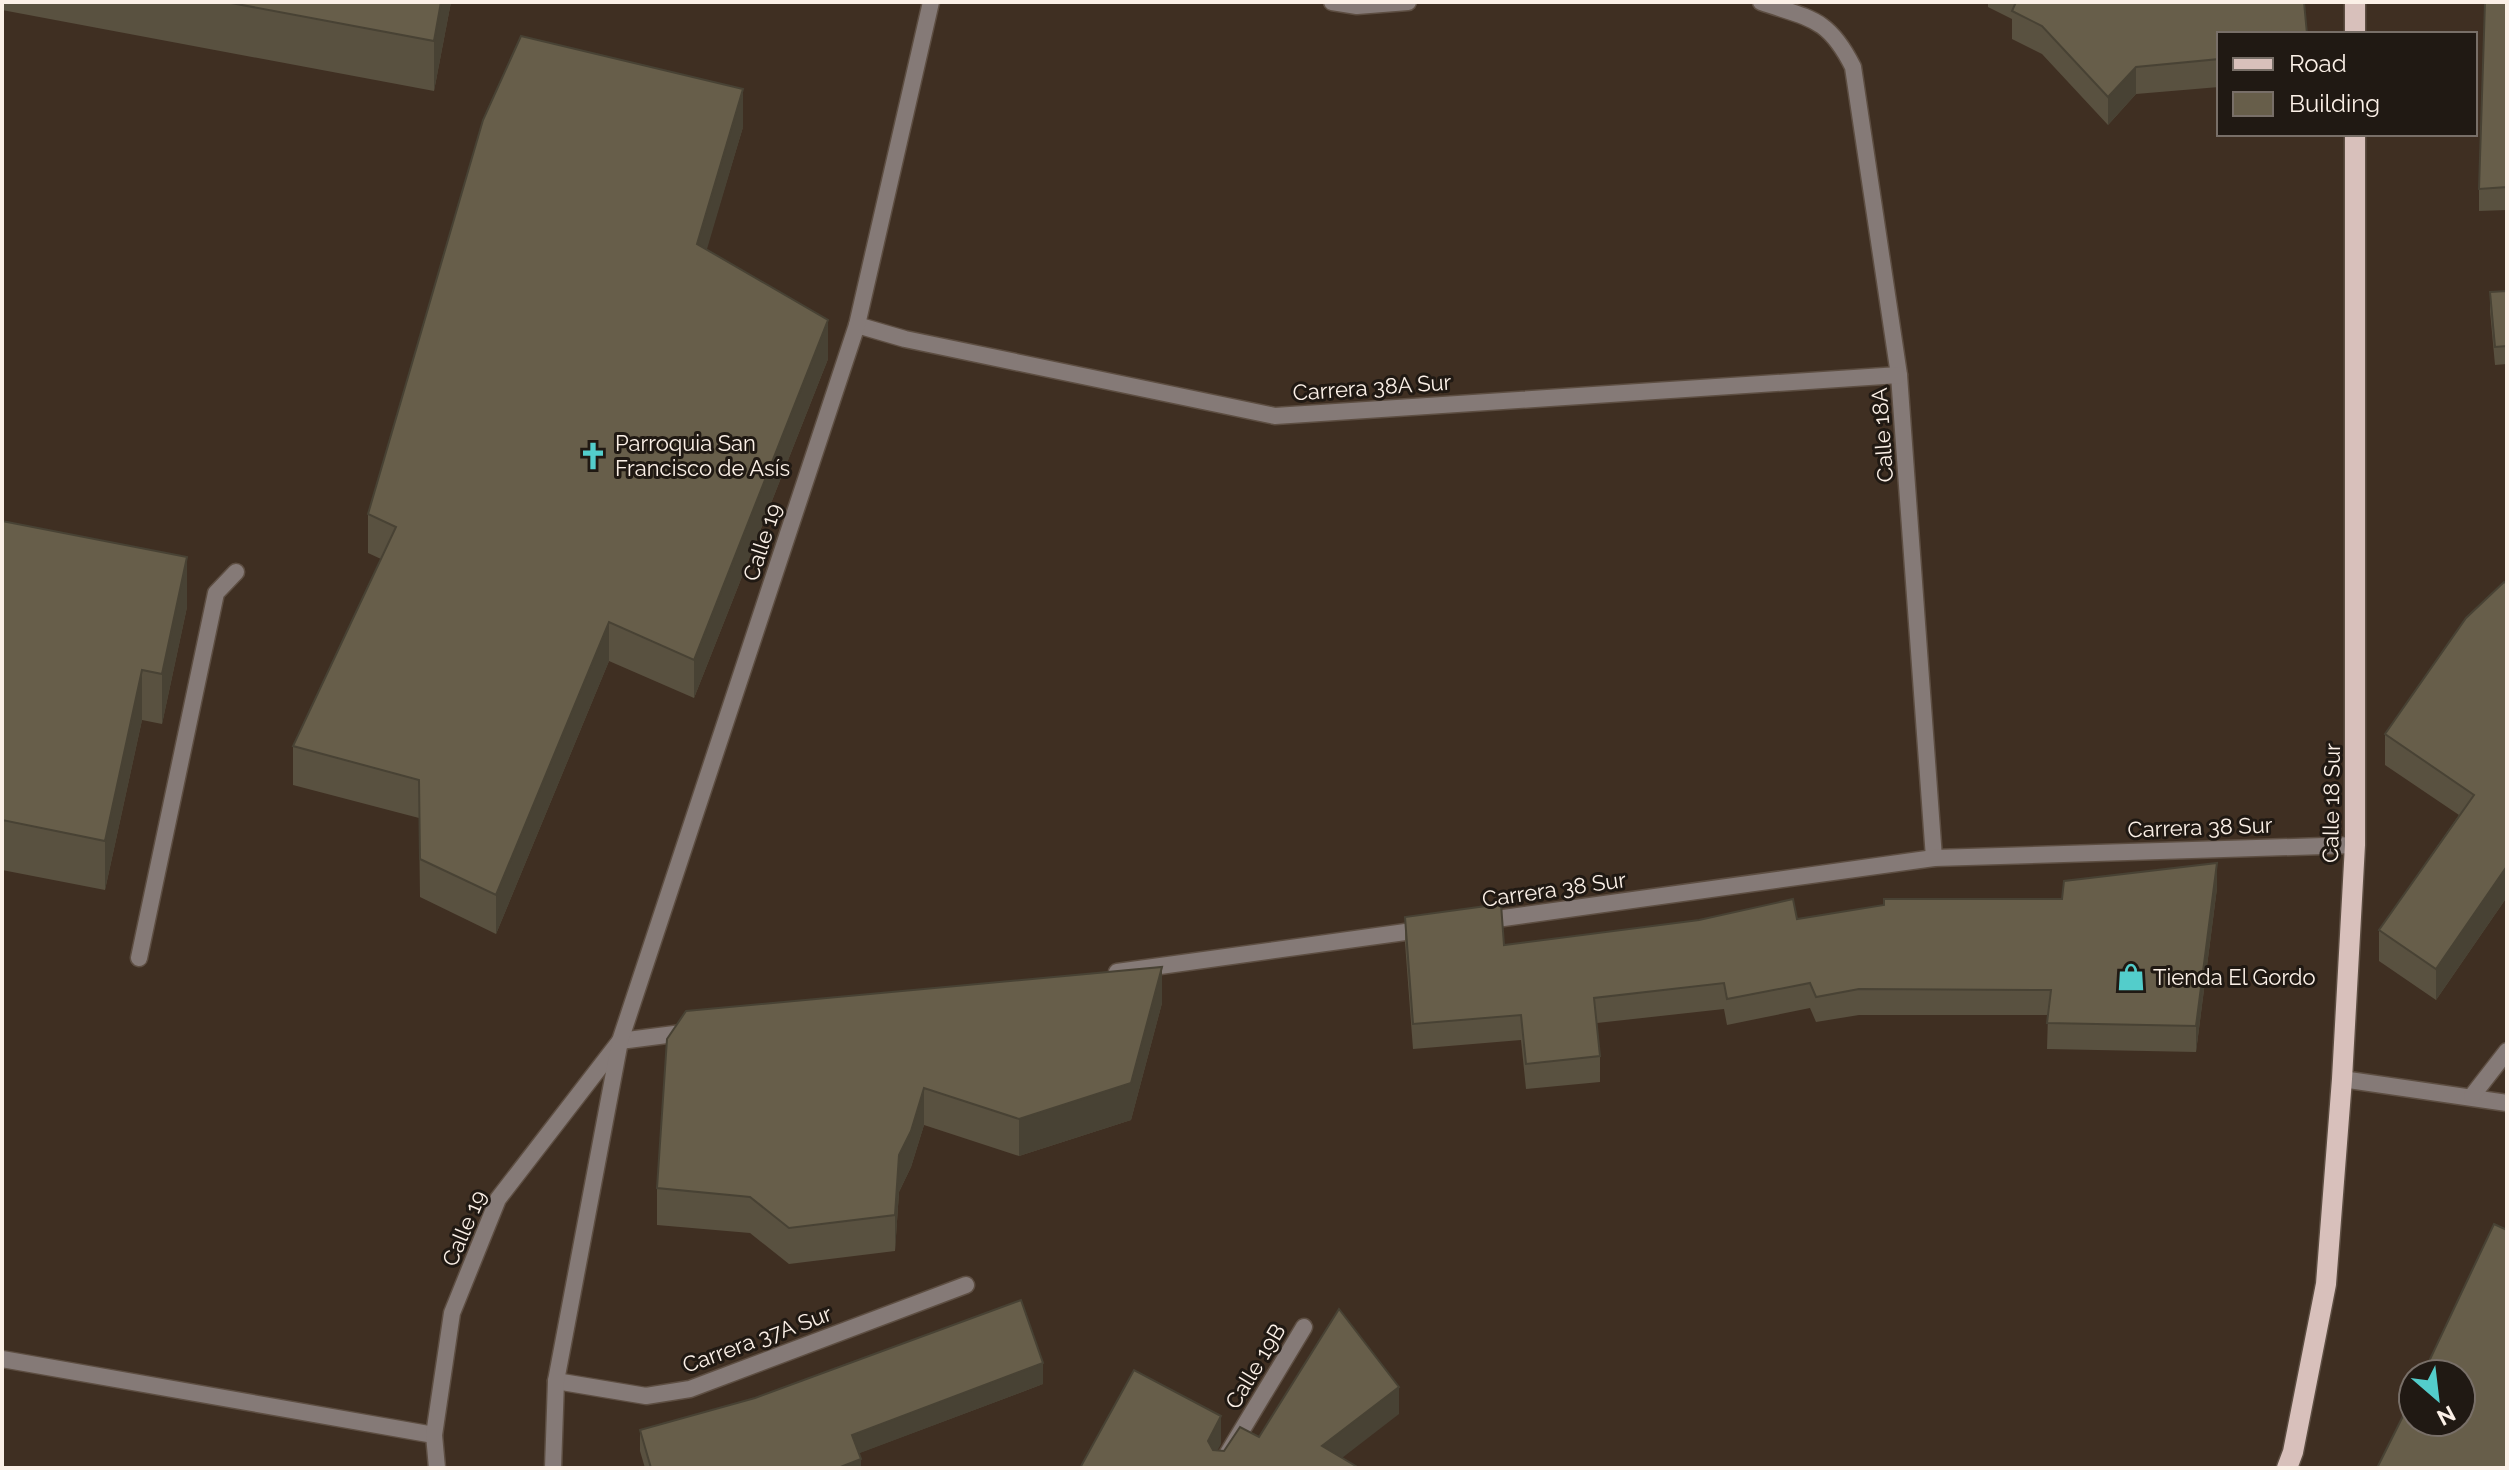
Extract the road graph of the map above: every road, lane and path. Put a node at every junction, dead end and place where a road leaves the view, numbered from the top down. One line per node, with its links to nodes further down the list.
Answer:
1 (931, 2): 8 (street, Calle 19)
2 (1332, 2): 3 (street)
3 (1408, 2)
4 (1761, 2): 9 (street, Calle 18A)
5 (2355, 2): 6 (main road)
6 (2355, 32)
7 (2355, 136): 11 (main road, Calle 18 Sur)
8 (857, 325): 9 (street, Carrera 38A Sur); 16 (street, Calle 19)
9 (1899, 375): 12 (street, Calle 18A)
10 (236, 572): 13 (street)
11 (2355, 845): 12 (street, Carrera 38 Sur); 18 (main road, Calle 18 Sur)
12 (1934, 858): 14 (street, Carrera 38 Sur)
13 (139, 958)
14 (1095, 975)
15 (699, 1030): 16 (street)
16 (620, 1041): 24 (street, Calle 19); 25 (street, Calle 19)
17 (2507, 1051): 19 (street)
18 (2342, 1079): 19 (street); 29 (main road, Calle 18 Sur)
19 (2472, 1096): 20 (street)
20 (2507, 1103)
21 (966, 1285): 24 (street, Carrera 37A Sur)
22 (1304, 1327): 28 (street, Calle 19B)
23 (2, 1359): 25 (street)
24 (556, 1381): 27 (street, Calle 19)
25 (434, 1435): 26 (street, Calle 19)
26 (437, 1468)
27 (553, 1468)
28 (1219, 1468)
29 (2287, 1468)

